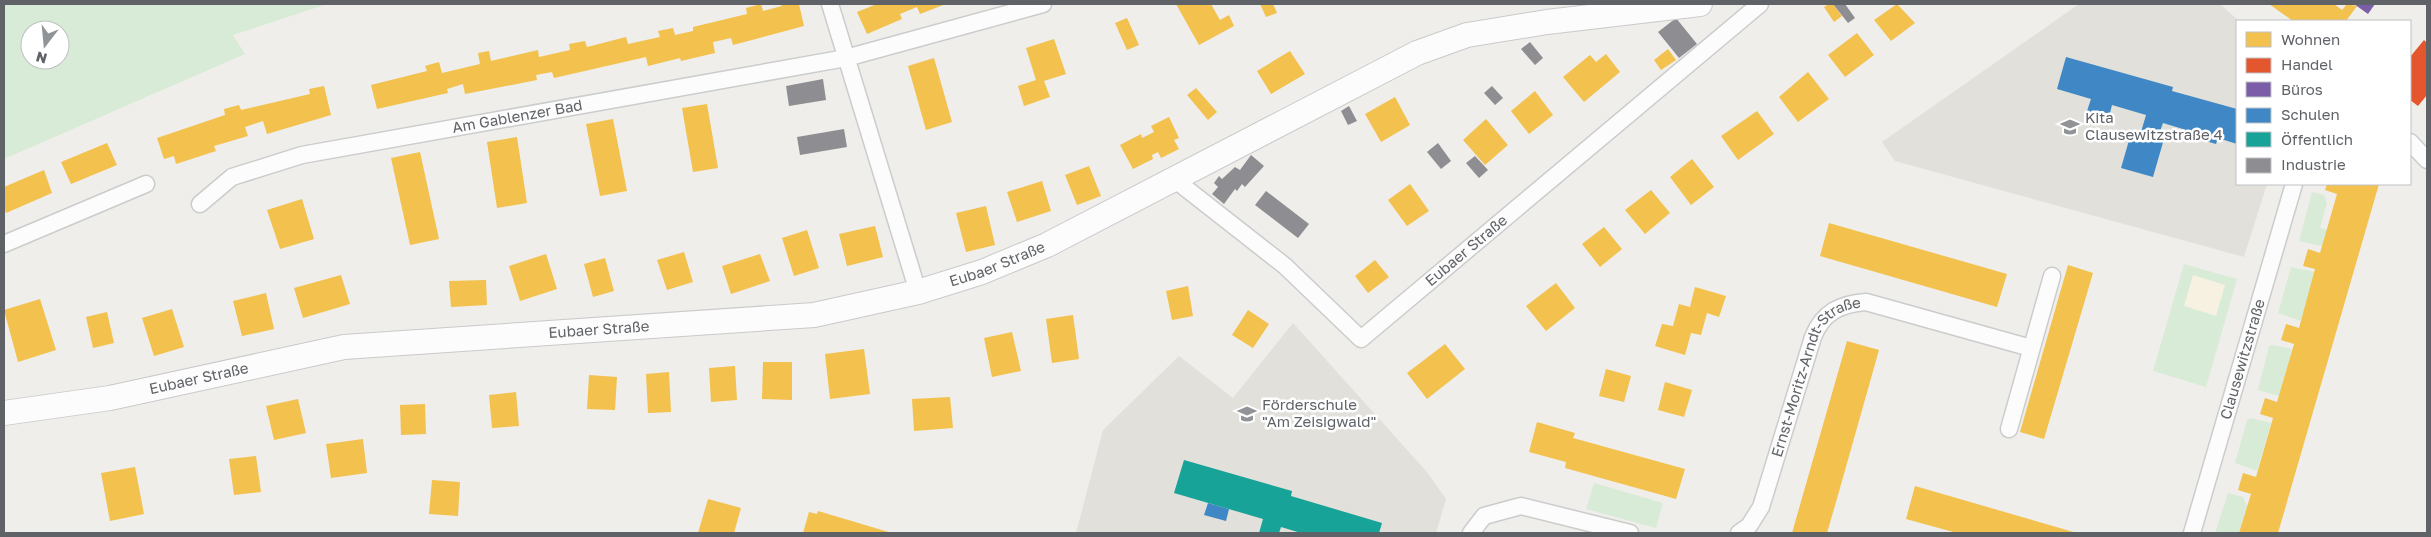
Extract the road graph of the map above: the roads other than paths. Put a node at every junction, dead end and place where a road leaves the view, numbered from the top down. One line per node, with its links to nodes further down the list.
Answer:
1 (830, 4): 5 (street)
2 (1043, 4): 5 (street, Am Gablenzer Bad)
3 (1700, 4): 8 (street, Eubaer Straße)
4 (1760, 4): 8 (street, Eubaer Straße)
5 (846, 58): 11 (street, Am Gablenzer Bad); 14 (street)
6 (2411, 143): 7 (street)
7 (2427, 160)
8 (1174, 179): 14 (street, Eubaer Straße)
9 (146, 184): 12 (street)
10 (2294, 185): 21 (street, Clausewitzstraße)
11 (200, 204)
12 (4, 244)
13 (2052, 276): 15 (street)
14 (918, 292): 16 (street, Eubaer Straße)
15 (2030, 348): 17 (street); 20 (street, Ernst-Moritz-Arndt-Straße)
16 (4, 412)
17 (2009, 429)
18 (1471, 533): 19 (street)
19 (1630, 533)
20 (1739, 533)
21 (2192, 533)

